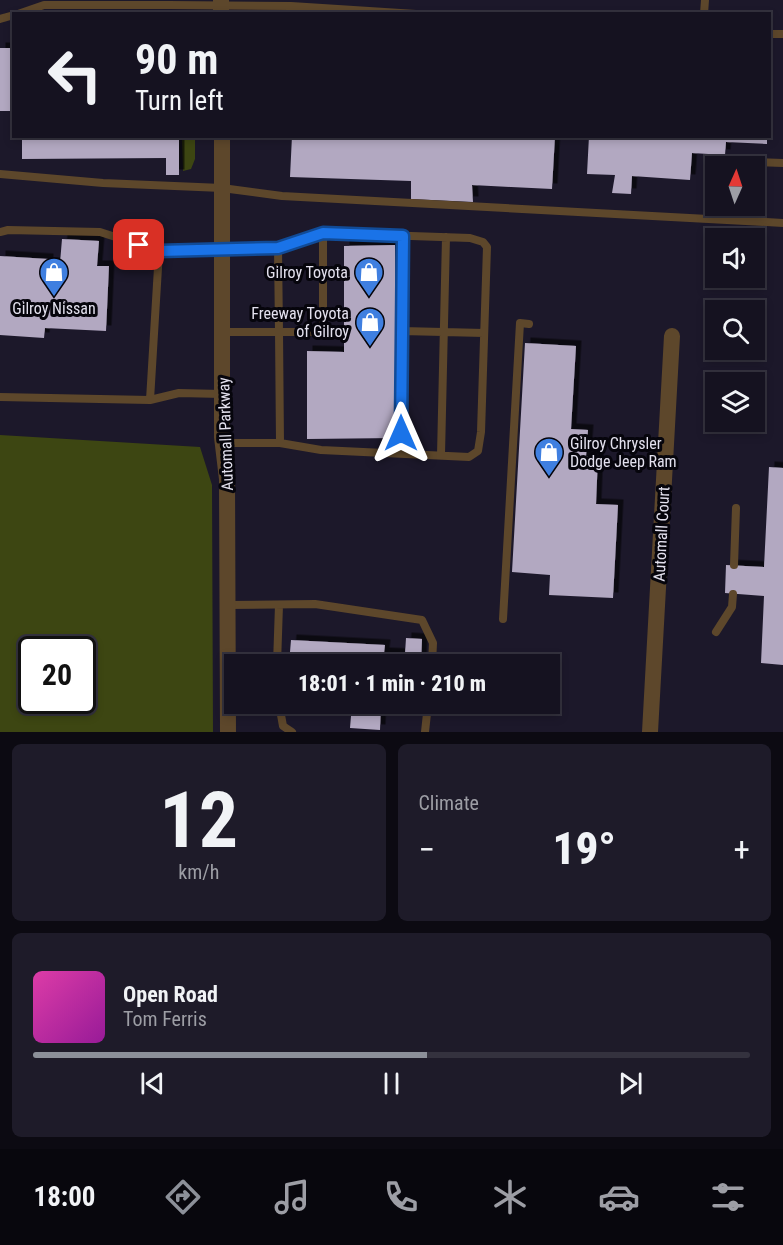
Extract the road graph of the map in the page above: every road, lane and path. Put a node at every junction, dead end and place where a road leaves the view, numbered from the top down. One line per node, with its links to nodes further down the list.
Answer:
1 (221, 6): 2 (lane); 3 (lane)
2 (22, 12)
3 (385, 12)
4 (222, 138): 8 (street, Automall Parkway)
5 (765, 162): 6 (lane)
6 (783, 163)
7 (0, 174): 8 (lane)
8 (222, 188): 10 (lane); 17 (street, Automall Parkway)
9 (729, 216): 10 (lane)
10 (729, 220): 11 (lane)
11 (783, 223)
12 (0, 232): 18 (lane)
13 (323, 233): 14 (lane); 16 (lane); 22 (lane)
14 (403, 236): 15 (lane); 20 (lane)
15 (446, 237): 23 (lane); 24 (lane)
16 (278, 248): 17 (lane); 22 (lane)
17 (222, 249): 18 (lane); 21 (street, Automall Parkway)
18 (159, 251): 28 (lane)
19 (529, 324): 38 (lane)
20 (402, 331): 23 (lane); 31 (lane)
21 (222, 332): 22 (lane); 26 (street, Automall Parkway)
22 (279, 332): 29 (lane)
23 (444, 332): 24 (lane); 32 (lane)
24 (484, 333): 32 (lane)
25 (672, 336): 47 (street, Automall Court)
26 (222, 393): 28 (lane); 30 (street, Automall Parkway)
27 (0, 397): 28 (lane)
28 (150, 400)
29 (280, 442): 30 (lane); 31 (lane)
30 (222, 443): 36 (street, Automall Parkway)
31 (401, 453): 32 (lane)
32 (441, 455)
33 (736, 508): 34 (lane)
34 (734, 565)
35 (733, 594): 39 (lane)
36 (228, 605): 37 (lane); 44 (street, Automall Parkway)
37 (279, 605): 40 (lane); 41 (lane)
38 (503, 619)
39 (716, 632)
40 (278, 654)
41 (432, 654)
42 (280, 714): 45 (lane)
43 (427, 714): 46 (lane)
44 (228, 732)
45 (292, 732)
46 (425, 732)
47 (650, 732)

